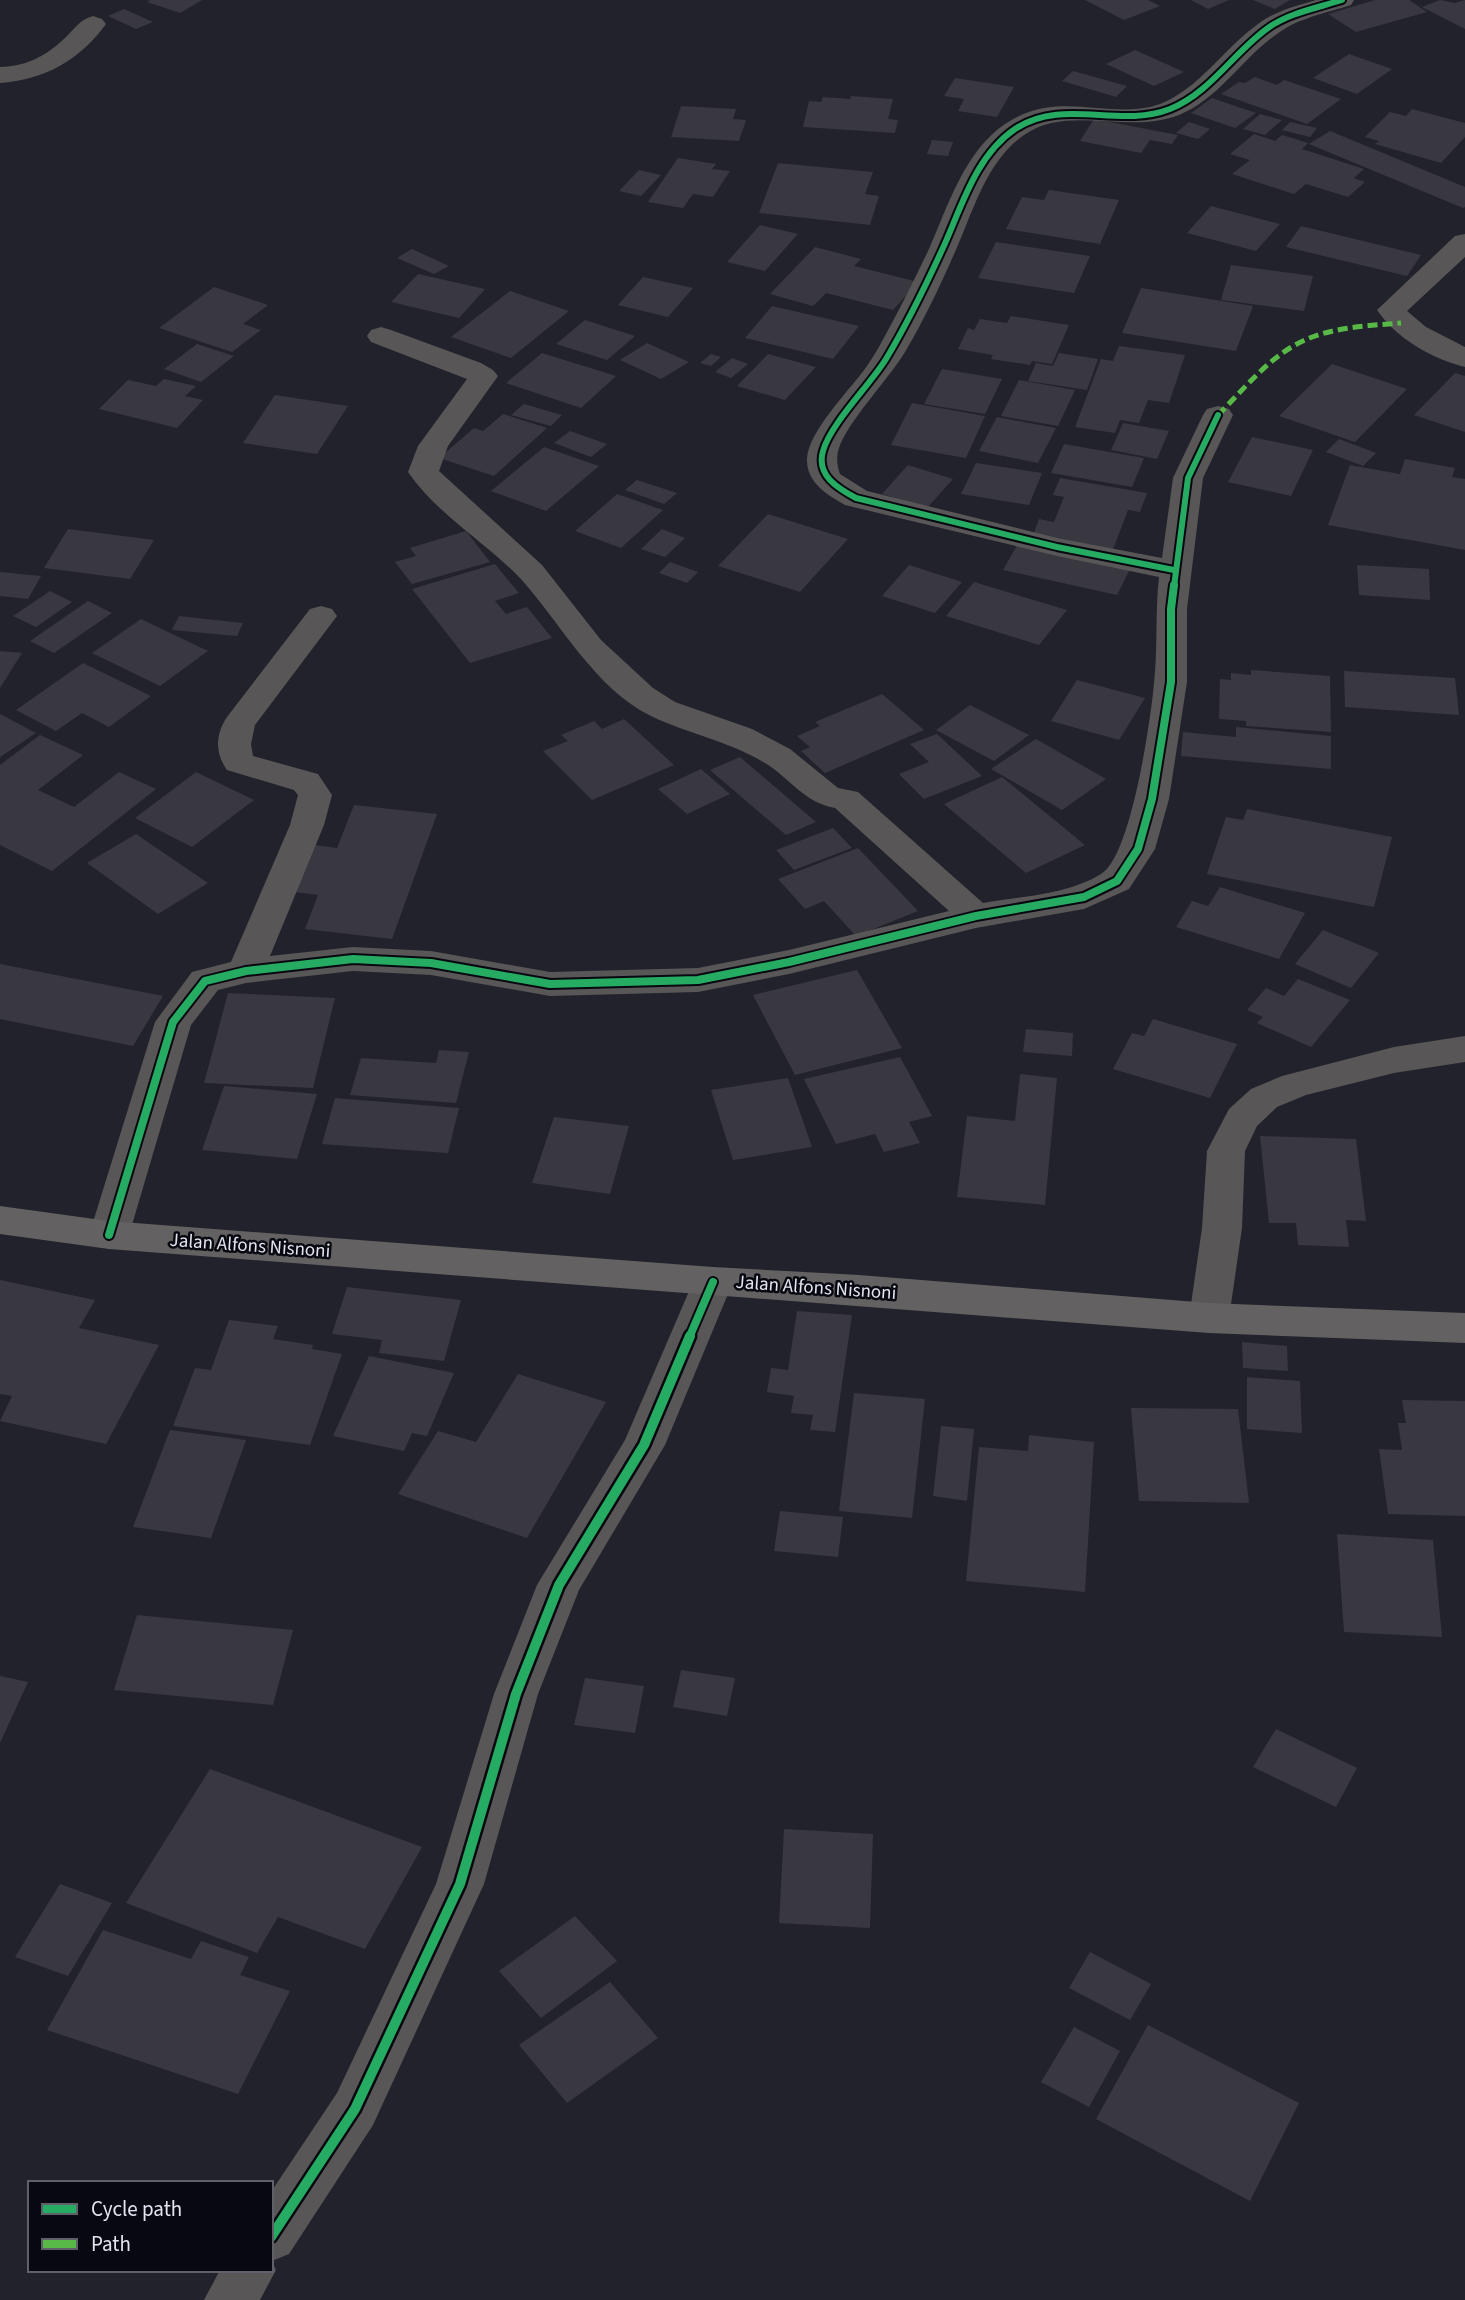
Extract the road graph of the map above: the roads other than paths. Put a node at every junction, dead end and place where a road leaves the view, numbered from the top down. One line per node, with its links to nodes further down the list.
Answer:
1 (1342, 0): 8 (street)
2 (93, 24): 3 (street)
3 (0, 75)
4 (1465, 242): 6 (street)
5 (381, 336): 10 (street)
6 (1465, 358)
7 (1218, 415): 8 (street)
8 (1174, 570): 10 (street)
9 (321, 616): 11 (street)
10 (976, 916): 11 (street)
11 (246, 971): 14 (street)
12 (1465, 1049): 16 (street)
13 (0, 1220): 14 (main road, Jalan Alfons Nisnoni)
14 (109, 1235): 15 (main road, Jalan Alfons Nisnoni)
15 (713, 1282): 16 (main road, Jalan Alfons Nisnoni); 18 (street)
16 (1209, 1318): 17 (main road, Jalan Alfons Nisnoni)
17 (1465, 1328)
18 (273, 2234)
19 (249, 2272): 20 (street)
20 (230, 2300)

